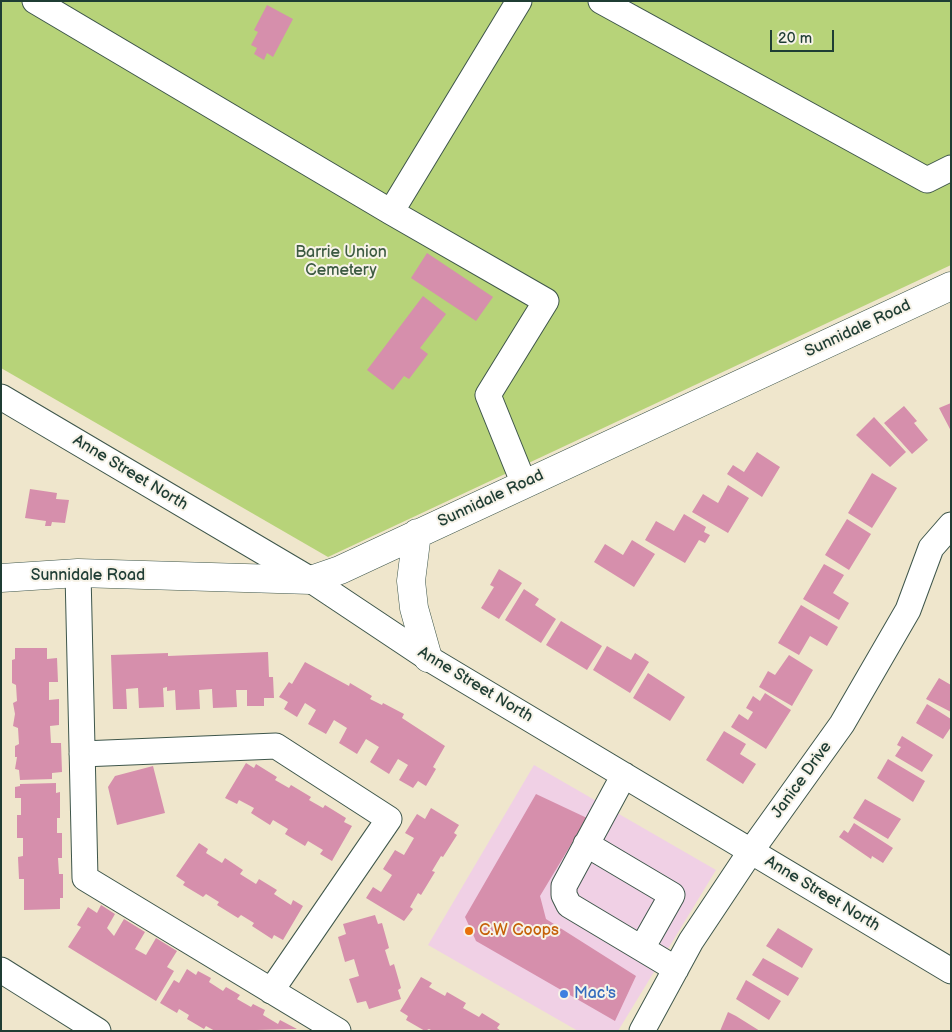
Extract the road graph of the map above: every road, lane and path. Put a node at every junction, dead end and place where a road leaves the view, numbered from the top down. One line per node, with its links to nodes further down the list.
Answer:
1 (35, 1): 5 (street)
2 (518, 1): 5 (street)
3 (601, 1): 4 (street)
4 (951, 168)
5 (391, 212): 8 (street)
6 (951, 286): 8 (main road, Sunnidale Road)
7 (1, 397): 13 (street, Anne Street North)
8 (524, 484): 10 (main road, Sunnidale Road)
9 (951, 525): 18 (street, Janice Drive)
10 (417, 533): 13 (main road, Sunnidale Road); 14 (main road)
11 (78, 573): 12 (main road, Sunnidale Road); 13 (main road, Sunnidale Road); 15 (street)
12 (1, 578)
13 (312, 580): 14 (street, Anne Street North)
14 (428, 658): 16 (street, Anne Street North)
15 (82, 754): 23 (street); 23 (street)
16 (624, 775): 17 (street); 18 (street, Anne Street North)
17 (586, 844): 19 (street); 19 (street)
18 (751, 851): 20 (street, Janice Drive); 22 (street, Anne Street North)
19 (642, 948): 20 (street)
20 (676, 969): 26 (street, Janice Drive)
21 (1, 970): 24 (street)
22 (951, 971)
23 (271, 991): 25 (street)
24 (98, 1031)
25 (338, 1031)
26 (642, 1031)

